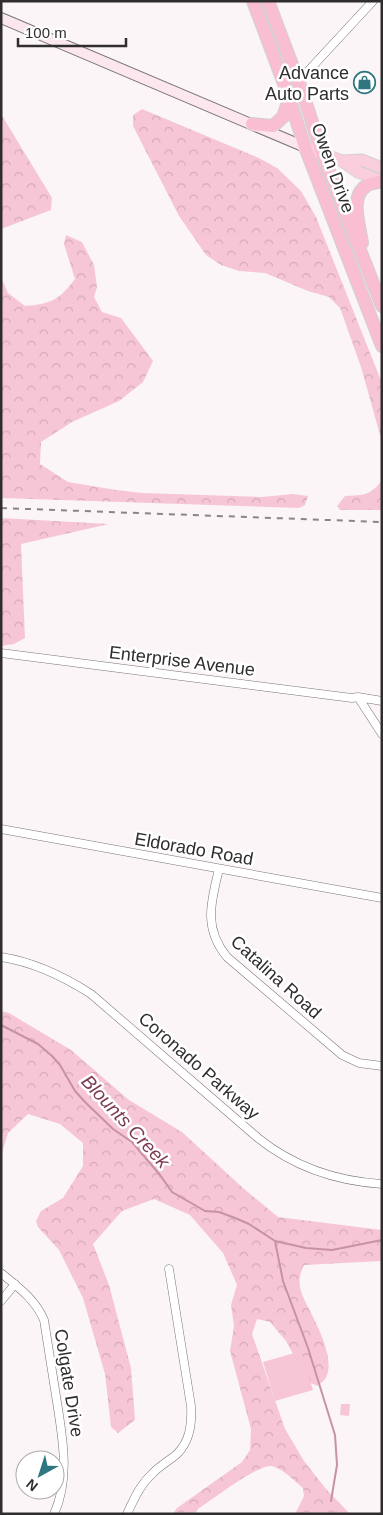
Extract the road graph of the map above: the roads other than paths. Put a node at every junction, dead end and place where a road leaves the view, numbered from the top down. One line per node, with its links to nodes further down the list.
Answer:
1 (253, 1): 6 (highway, Owen Drive)
2 (268, 1): 5 (highway, Owen Drive)
3 (373, 1): 5 (street)
4 (1, 18): 7 (main road)
5 (298, 82): 9 (highway, Owen Drive)
6 (290, 99): 7 (highway); 8 (highway, Owen Drive)
7 (252, 124): 8 (main road)
8 (305, 146): 9 (main road); 15 (highway, Owen Drive)
9 (322, 153): 10 (main road); 13 (highway, Owen Drive)
10 (342, 161): 11 (main road); 12 (main road)
11 (382, 168)
12 (382, 182): 13 (highway)
13 (364, 263): 14 (highway, Owen Drive)
14 (382, 306)
15 (382, 346)
16 (1, 653): 17 (street, Enterprise Avenue)
17 (358, 697): 18 (street, Enterprise Avenue); 19 (street)
18 (382, 700)
19 (382, 734)
20 (1, 829): 21 (street, Eldorado Road)
21 (219, 869): 22 (street, Eldorado Road); 24 (street, Catalina Road)
22 (382, 898)
23 (1, 957): 25 (street, Coronado Parkway)
24 (382, 1066)
25 (382, 1184)
26 (169, 1269): 31 (street)
27 (1, 1273): 28 (street, Colgate Drive)
28 (15, 1284): 29 (street); 30 (street, Colgate Drive)
29 (1, 1301)
30 (54, 1514)
31 (127, 1514)

